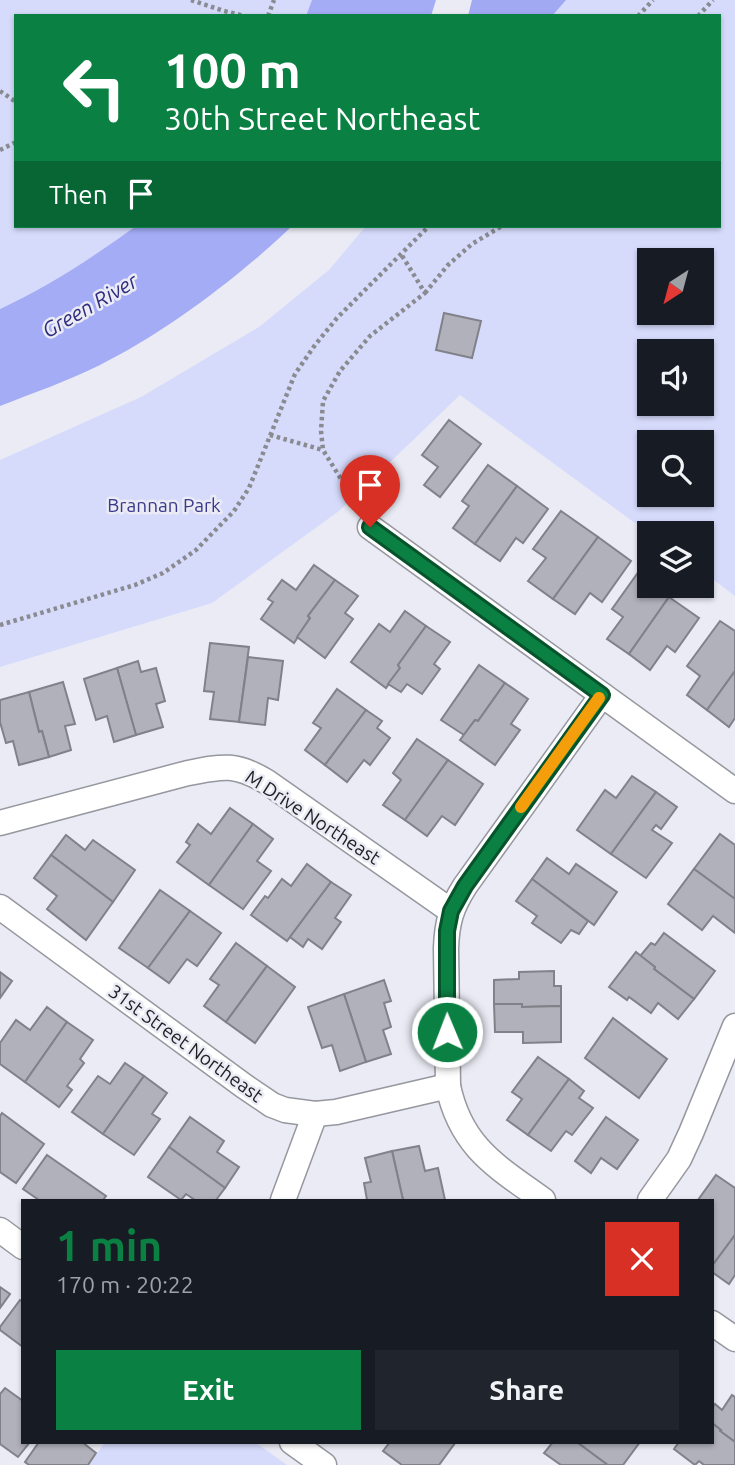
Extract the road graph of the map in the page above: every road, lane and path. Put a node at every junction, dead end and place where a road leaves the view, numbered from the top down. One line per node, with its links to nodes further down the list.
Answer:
1 (191, 0): 4 (path)
2 (653, 0): 5 (path)
3 (713, 0): 6 (path)
4 (236, 14)
5 (640, 14)
6 (700, 14)
7 (427, 228): 9 (path)
8 (499, 228): 10 (path)
9 (401, 254): 10 (path); 11 (path)
10 (425, 293): 12 (path)
11 (270, 435): 12 (path); 14 (path)
12 (323, 450): 13 (path)
13 (370, 527): 15 (street)
14 (0, 625)
15 (602, 695): 16 (street); 19 (street)
16 (735, 791)
17 (0, 823): 19 (street, M Drive Northeast)
18 (0, 907): 22 (street, 31st Street Northeast)
19 (451, 911): 21 (street)
20 (735, 1026): 25 (street)
21 (448, 1086): 22 (street, 31st Street Northeast); 24 (street)
22 (315, 1114): 23 (street)
23 (283, 1199)
24 (542, 1199)
25 (651, 1199)
26 (0, 1230): 27 (street)
27 (21, 1246)
28 (714, 1324): 29 (street)
29 (735, 1339)
30 (295, 1444): 31 (street)
31 (324, 1465)

